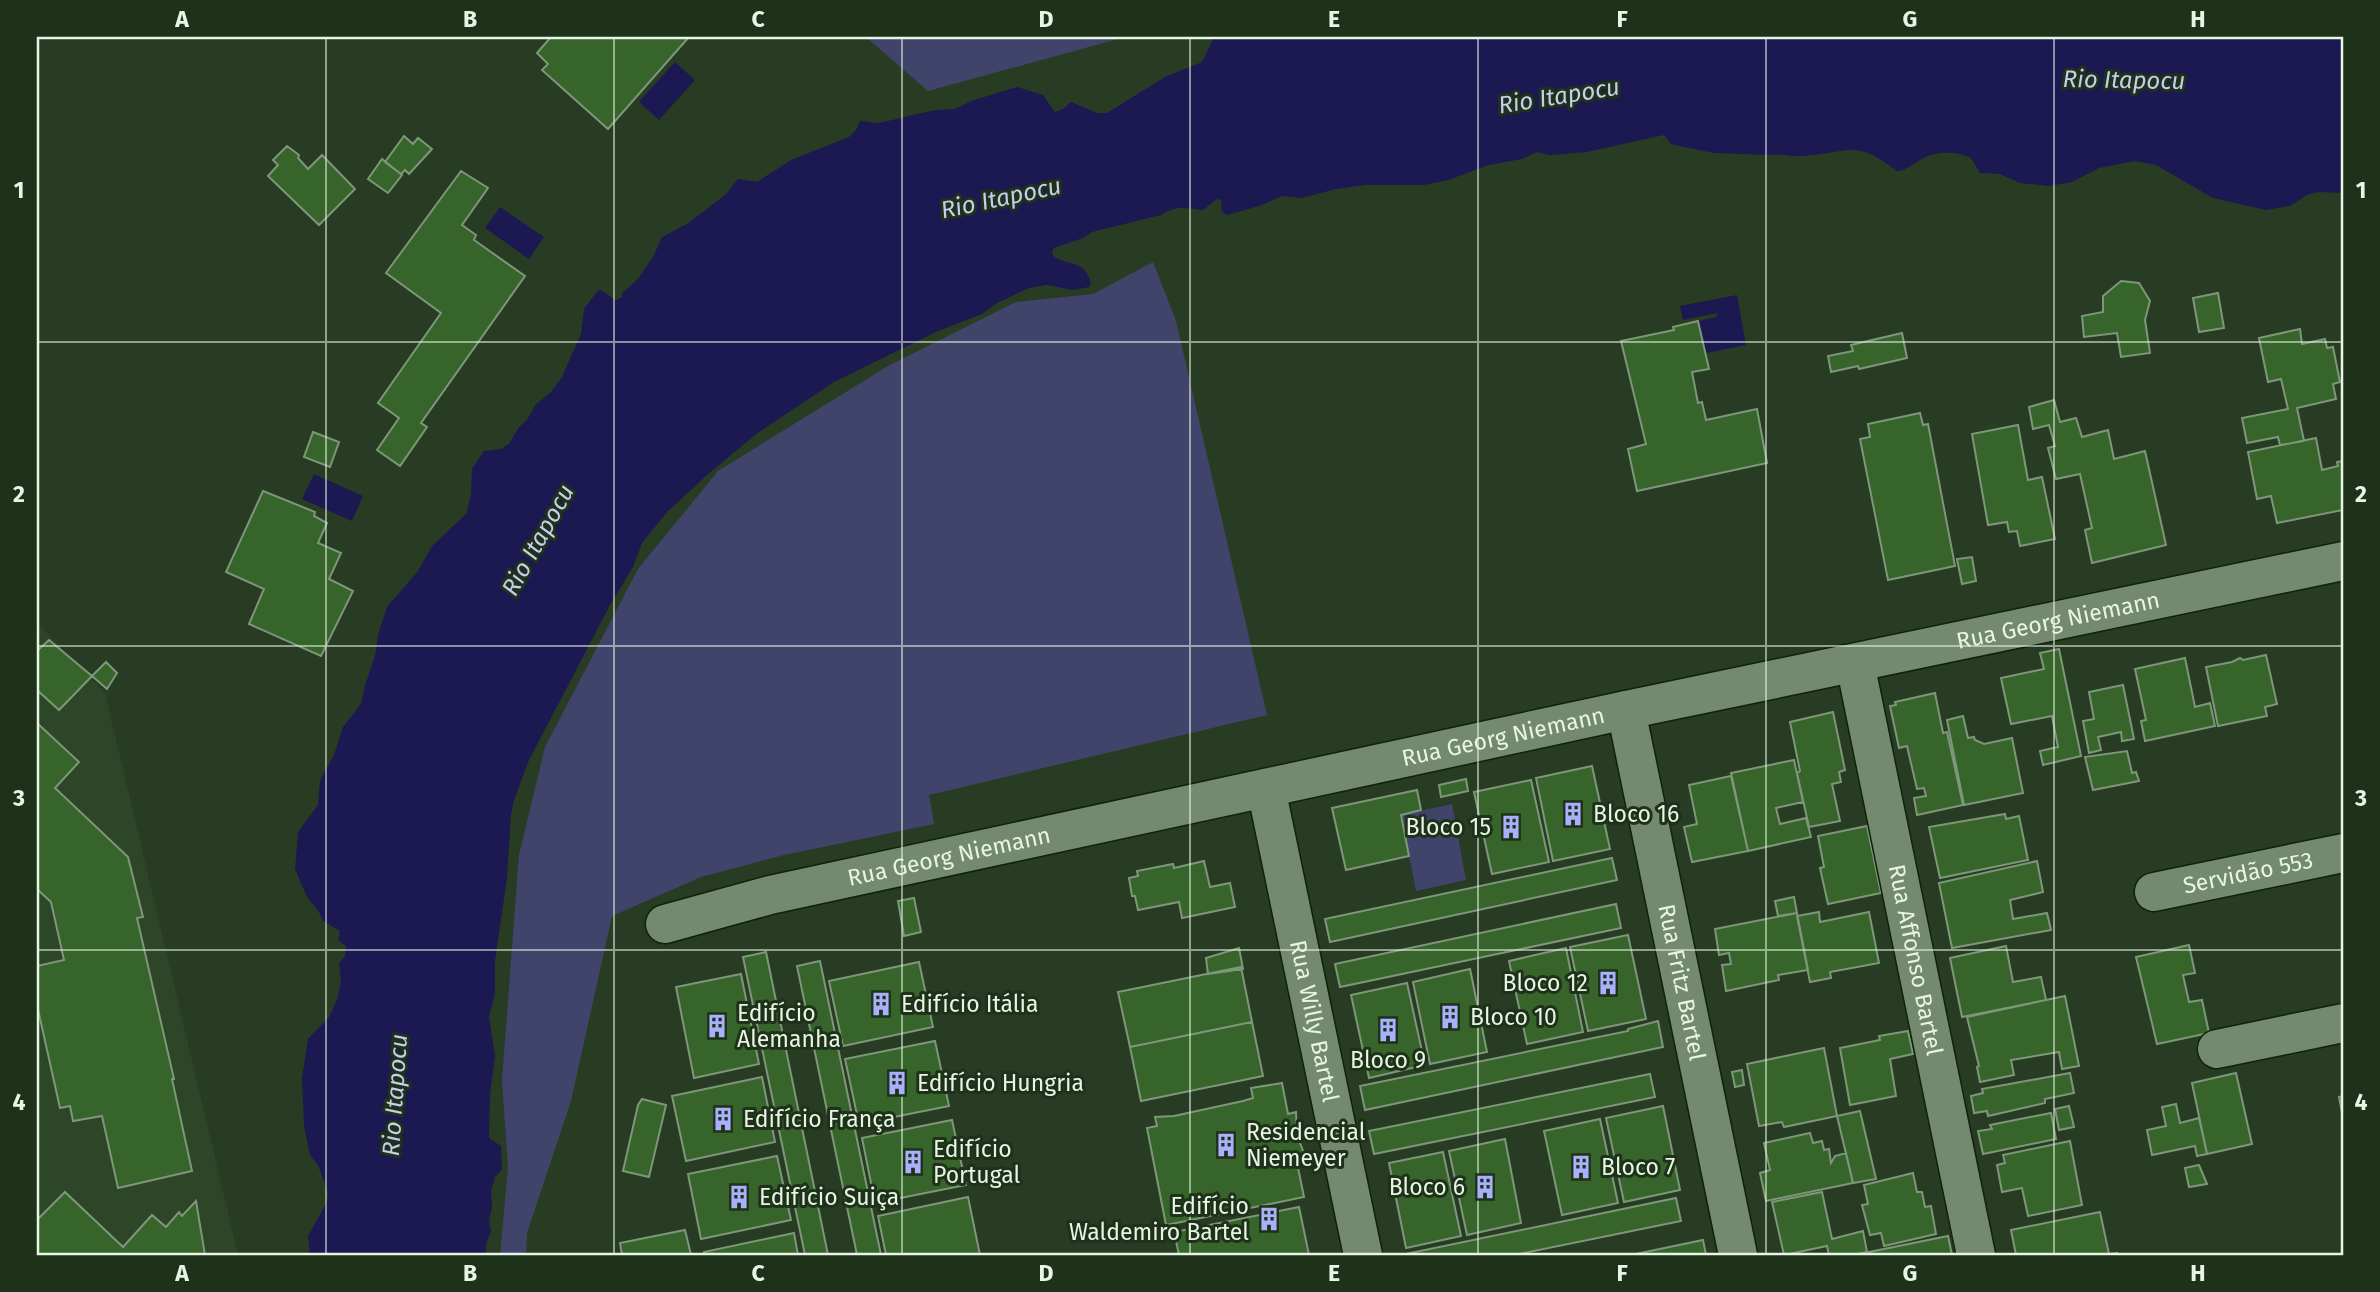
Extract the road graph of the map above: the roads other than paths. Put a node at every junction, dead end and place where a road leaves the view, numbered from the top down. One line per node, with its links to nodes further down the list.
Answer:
1 (2343, 561): 2 (street, Rua Georg Niemann)
2 (1855, 663): 3 (street, Rua Georg Niemann); 12 (street, Rua Affonso Bartel)
3 (1626, 710): 4 (street, Rua Georg Niemann); 11 (street, Rua Fritz Bartel)
4 (1266, 788): 7 (street, Rua Georg Niemann); 10 (street, Rua Willy Bartel)
5 (2343, 853): 6 (street, Servidão 553)
6 (2154, 892)
7 (665, 924)
8 (2343, 1023): 9 (street)
9 (2217, 1049)
10 (1363, 1255)
11 (1738, 1255)
12 (1976, 1255)

